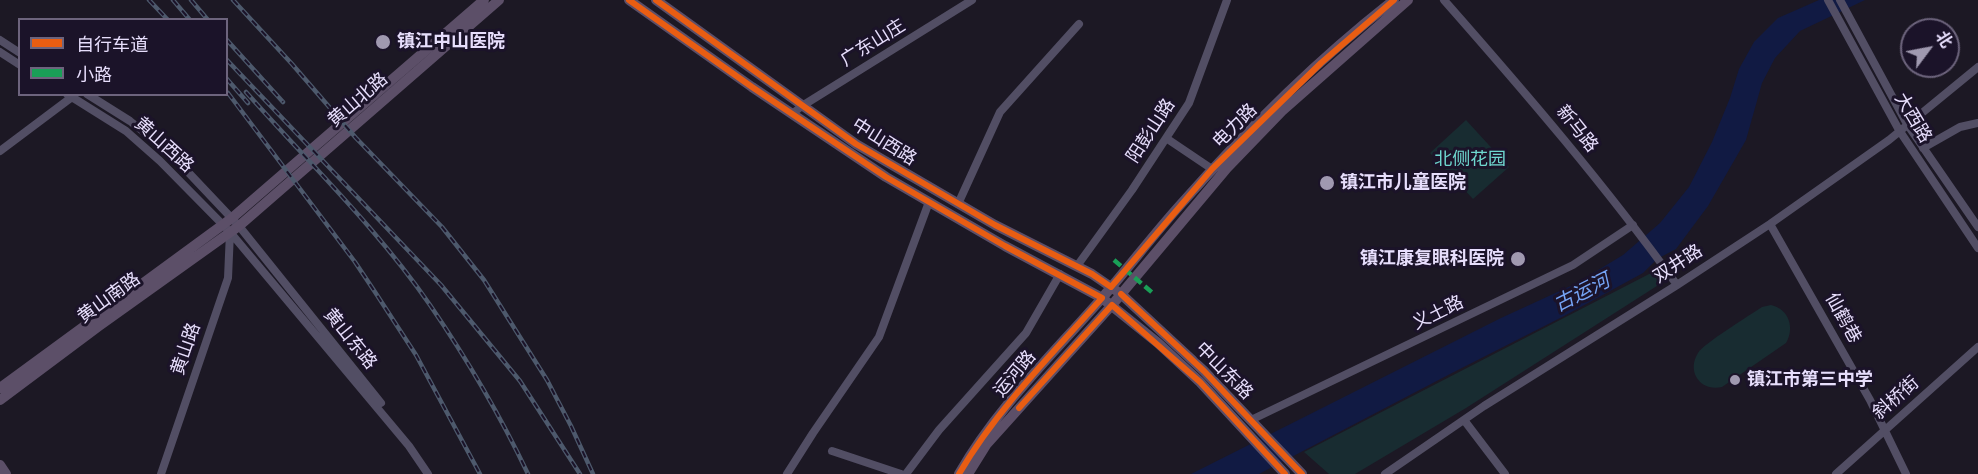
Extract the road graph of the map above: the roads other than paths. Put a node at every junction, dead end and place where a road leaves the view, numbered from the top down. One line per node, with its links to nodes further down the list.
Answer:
1 (484, 0): 32 (main road, 黄山北路)
2 (499, 0): 32 (main road, 黄山北路)
3 (628, 0): 21 (main road, 中山西路)
4 (656, 0): 20 (main road, 中山西路)
5 (972, 0): 20 (street, 广东山庄)
6 (1227, 0): 25 (street, 阳彭山路)
7 (1394, 0): 28 (main road, 电力路)
8 (1408, 0): 40 (main road, 电力路)
9 (1444, 0): 33 (street, 新马路)
10 (1828, 0): 24 (street, 大西路)
11 (1840, 0): 23 (street, 大西路)
12 (1079, 24): 30 (street)
13 (0, 40): 14 (street)
14 (18, 51)
15 (0, 52): 16 (street)
16 (18, 64)
17 (1978, 67): 23 (street, 双井路)
18 (70, 96): 27 (street); 32 (street, 黄山西路)
19 (90, 96): 32 (street, 黄山西路)
20 (802, 106): 21 (street, 广东山庄); 30 (main road, 中山西路)
21 (792, 114): 29 (main road, 中山西路)
22 (1978, 123): 26 (street)
23 (1907, 124): 24 (street, 双井路); 26 (street, 大西路)
24 (1899, 130): 31 (street, 双井路); 35 (street, 大西路)
25 (1166, 138): 28 (street); 36 (street, 阳彭山路)
26 (1923, 148): 34 (street, 大西路)
27 (0, 151)
28 (1212, 170): 39 (main road, 电力路)
29 (929, 202): 37 (main road, 中山西路); 56 (street)
30 (958, 204): 36 (main road, 中山西路)
31 (1770, 224): 38 (street, 双井路); 48 (street, 仙鹤巷)
32 (231, 225): 44 (main road, 黄山南路); 45 (main road, 黄山南路); 53 (street, 黄山路); 54 (street, 黄山东路); 55 (street, 黄山东路)
33 (1633, 225): 38 (street, 新马路); 46 (street, 义土路)
34 (1978, 227)
35 (1978, 248)
36 (1077, 266): 39 (main road, 中山西路)
37 (1060, 274): 41 (main road, 中山西路); 58 (street)
38 (1677, 285): 47 (street, 双井路)
39 (1111, 287): 40 (main road, 中山东路); 41 (main road, 电力路)
40 (1121, 294): 42 (main road, 电力路); 46 (main road, 中山东路)
41 (1102, 298): 42 (main road, 中山东路); 59 (main road, 运河路)
42 (1112, 305): 51 (main road, 中山东路); 60 (main road, 运河路)
43 (1978, 347): 48 (street, 斜桥街)
44 (0, 388)
45 (0, 400)
46 (1251, 420): 61 (main road, 中山东路)
47 (1464, 420): 62 (street, 双井路); 63 (street)
48 (1883, 430): 64 (street, 斜桥街); 65 (street, 仙鹤巷)
49 (832, 451): 57 (street)
50 (0, 465): 52 (main road)
51 (1283, 471)
52 (6, 474)
53 (160, 474)
54 (428, 474)
55 (435, 474)
56 (787, 474)
57 (901, 474)
58 (906, 474)
59 (958, 474)
60 (968, 474)
61 (1302, 474)
62 (1385, 474)
63 (1505, 474)
64 (1836, 474)
65 (1906, 474)

